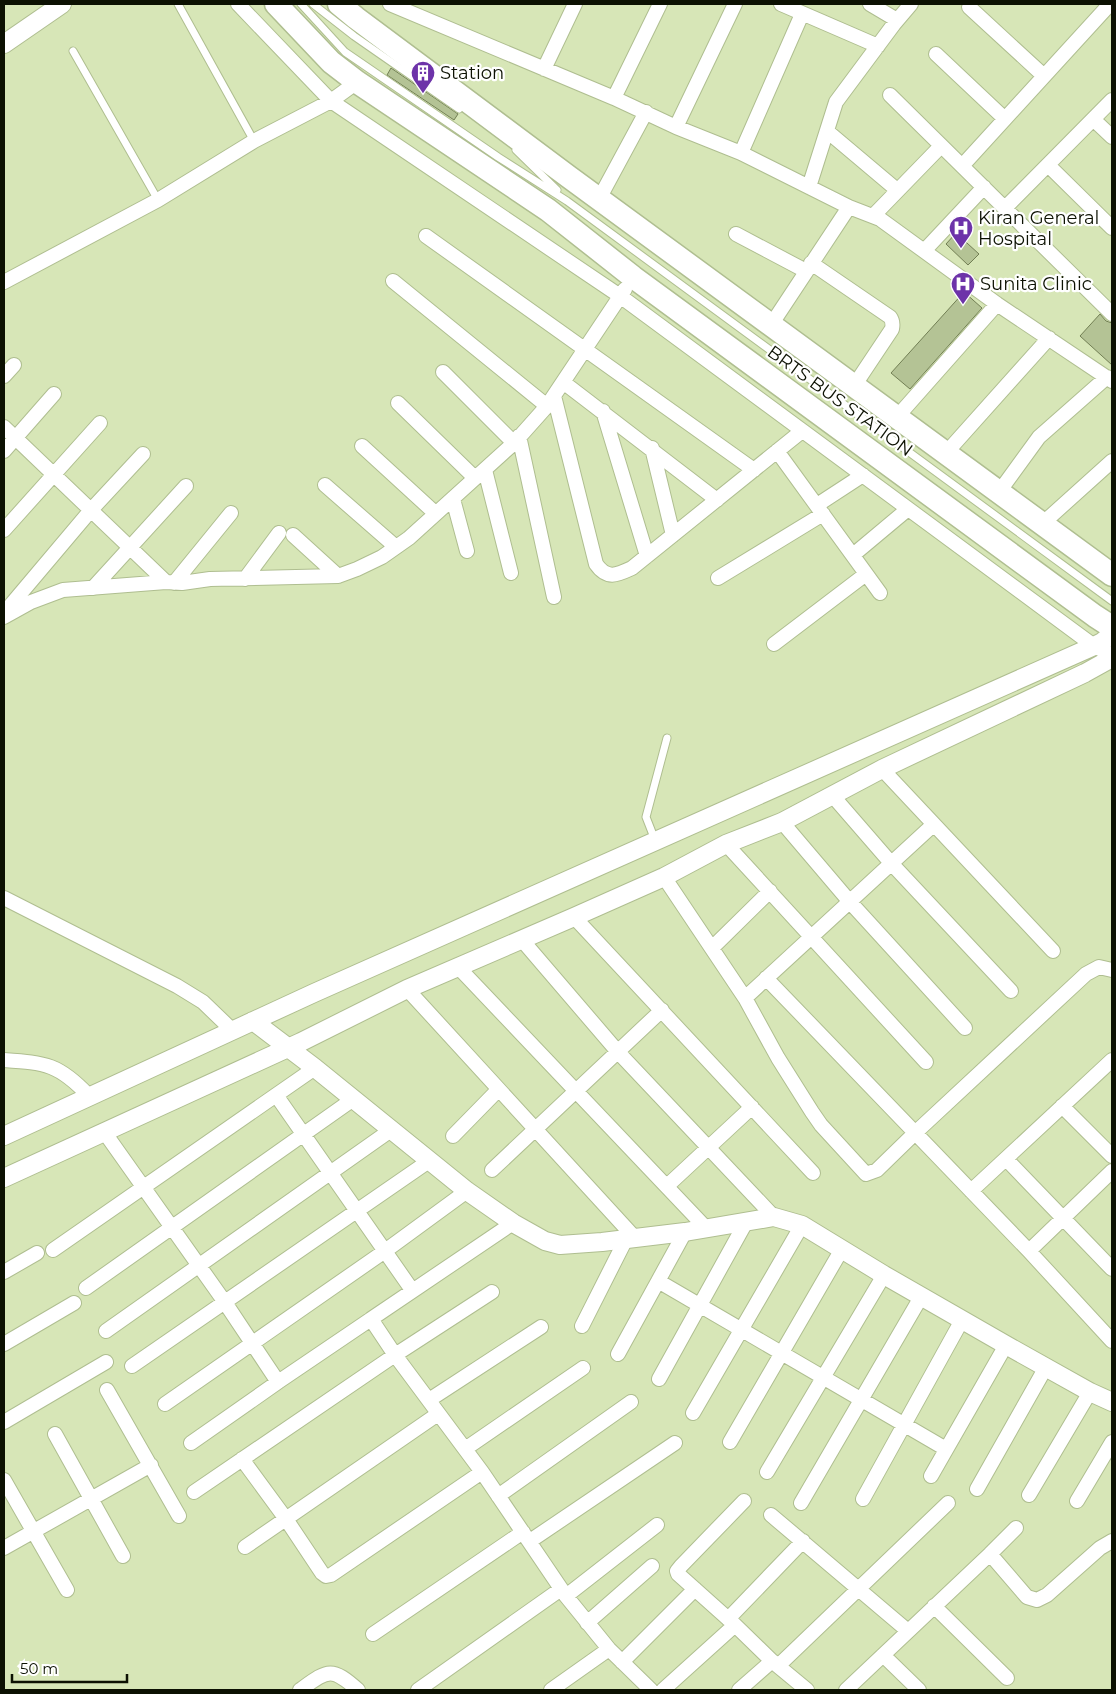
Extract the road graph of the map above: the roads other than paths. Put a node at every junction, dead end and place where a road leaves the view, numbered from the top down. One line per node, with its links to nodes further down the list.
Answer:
1 (62, 4): 19 (street)
2 (178, 4): 37 (lane)
3 (238, 4): 29 (street)
4 (276, 4): 25 (main road)
5 (301, 4): 48 (lane)
6 (313, 4): 31 (lane)
7 (340, 4): 46 (main road)
8 (390, 4): 23 (street)
9 (575, 4): 23 (street)
10 (660, 4): 27 (street)
11 (735, 4): 34 (street)
12 (781, 4): 17 (street)
13 (870, 4): 18 (street)
14 (911, 4): 18 (street)
15 (1110, 4): 24 (street)
16 (969, 7): 24 (street)
17 (802, 14): 20 (street); 40 (street)
18 (897, 20): 20 (street)
19 (4, 44)
20 (878, 46): 35 (street)
21 (73, 52): 47 (lane)
22 (936, 54): 32 (street)
23 (544, 69): 27 (street)
24 (1044, 76): 32 (street)
25 (357, 82): 29 (street); 57 (main road)
26 (890, 95): 39 (street)
27 (614, 98): 30 (street)
28 (1112, 100): 33 (street)
29 (331, 101): 37 (street); 60 (street)
30 (646, 112): 34 (street); 46 (street)
31 (468, 115)
32 (1005, 119): 42 (street)
33 (1094, 119): 36 (street); 41 (street)
34 (676, 127): 40 (street)
35 (827, 131): 43 (street); 45 (street)
36 (1112, 137)
37 (254, 141): 47 (street)
38 (509, 144): 48 (lane)
39 (941, 146): 42 (street); 45 (street)
40 (741, 153): 43 (street)
41 (1048, 165): 50 (street); 52 (street)
42 (962, 166): 44 (street)
43 (809, 187): 49 (street)
44 (984, 187): 50 (street); 55 (street)
45 (897, 190): 51 (street)
46 (599, 199): 63 (main road)
47 (158, 200): 59 (street)
48 (567, 201): 123 (lane, BRTS BUS STATION)
49 (849, 207): 51 (street); 56 (street)
50 (1005, 208): 62 (street)
51 (873, 216): 55 (street)
52 (1112, 228)
53 (736, 234): 56 (street)
54 (426, 236): 65 (street)
55 (924, 251): 61 (street)
56 (809, 267): 63 (street); 71 (street)
57 (633, 277): 60 (street); 126 (main road)
58 (393, 280): 73 (street)
59 (4, 282)
60 (620, 296): 65 (street); 79 (street)
61 (997, 304): 64 (street); 76 (street)
62 (1112, 314)
63 (771, 325): 71 (main road)
64 (1049, 338): 69 (street); 86 (street)
65 (585, 349): 70 (street); 89 (street)
66 (14, 366): 68 (street)
67 (443, 372): 81 (street)
68 (4, 376)
69 (1109, 379): 95 (street)
70 (564, 382): 73 (street); 75 (street)
71 (854, 386): 76 (main road)
72 (54, 394): 80 (street)
73 (550, 401): 81 (street); 112 (street)
74 (398, 403): 91 (street)
75 (603, 412): 83 (street); 112 (street)
76 (897, 417): 86 (main road)
77 (100, 424): 90 (street)
78 (4, 427): 80 (street)
79 (802, 430): 85 (street); 92 (street)
80 (16, 438): 84 (street); 90 (street)
81 (517, 440): 91 (street); 122 (street)
82 (362, 446): 102 (street)
83 (652, 448): 97 (street); 107 (street)
84 (4, 451)
85 (777, 451): 89 (street); 100 (street)
86 (946, 453): 95 (main road)
87 (143, 454): 99 (street)
88 (1112, 461): 103 (street)
89 (754, 470): 97 (street)
90 (54, 474): 99 (street); 104 (street)
91 (480, 474): 96 (street); 113 (street)
92 (863, 475): 98 (street); 100 (street)
93 (325, 485): 108 (street)
94 (186, 486): 109 (street)
95 (999, 492): 103 (main road)
96 (453, 499): 102 (street); 110 (street)
97 (717, 500): 107 (street)
98 (908, 509): 111 (street); 129 (street)
99 (91, 510): 109 (street); 124 (street)
100 (820, 510): 111 (street); 117 (street)
101 (231, 513): 119 (street)
102 (435, 513): 108 (street)
103 (1042, 524): 115 (main road)
104 (4, 530)
105 (279, 533): 118 (street)
106 (293, 535): 116 (street)
107 (673, 535): 112 (street)
108 (396, 547): 116 (street)
109 (130, 548): 119 (street); 120 (street)
110 (467, 551)
111 (853, 555): 114 (street)
112 (647, 556)
113 (512, 573)
114 (866, 574): 121 (street); 128 (street)
115 (1112, 575)
116 (338, 576): 118 (street)
117 (718, 578)
118 (245, 579): 119 (street)
119 (170, 583): 120 (street)
120 (93, 588): 125 (street)
121 (880, 592)
122 (554, 597)
123 (1112, 601)
124 (4, 613)
125 (4, 617)
126 (1112, 627)
127 (1112, 634): 129 (street)
128 (774, 644)
129 (1094, 646): 130 (street); 136 (street)
130 (1112, 657): 132 (street)
131 (667, 738): 136 (lane)
132 (882, 769): 133 (street); 135 (street)
133 (832, 795): 134 (street); 138 (street)
134 (782, 822): 137 (street); 142 (street)
135 (933, 825): 138 (street); 147 (street)
136 (655, 841): 155 (street)
137 (726, 844): 139 (street); 140 (street)
138 (891, 863): 142 (street); 152 (street)
139 (664, 877): 143 (street); 146 (street)
140 (770, 892): 144 (street); 146 (street)
141 (4, 898): 157 (street)
142 (850, 902): 144 (street); 156 (street)
143 (574, 917): 145 (street); 154 (street)
144 (811, 937): 150 (street); 162 (street)
145 (522, 940): 148 (street); 159 (street)
146 (712, 948): 153 (street)
147 (1053, 951)
148 (459, 968): 151 (street); 165 (street)
149 (1112, 970): 174 (street)
150 (766, 978): 153 (street); 174 (street)
151 (407, 989): 158 (street); 164 (street)
152 (1011, 991)
153 (745, 998): 174 (street)
154 (662, 1010): 159 (street); 170 (street)
155 (253, 1021): 157 (street); 158 (street)
156 (965, 1028)
157 (232, 1030): 167 (street)
158 (294, 1045): 163 (street); 173 (street)
159 (618, 1052): 165 (street); 178 (street)
160 (4, 1060): 167 (street)
161 (1112, 1060): 169 (street)
162 (926, 1062)
163 (315, 1068): 166 (street); 168 (street)
164 (498, 1090): 172 (street); 177 (street)
165 (577, 1090): 172 (street); 187 (street)
166 (276, 1095): 175 (street); 188 (street)
167 (89, 1096): 176 (street)
168 (352, 1100): 171 (street); 175 (street)
169 (1062, 1106): 179 (street); 180 (street)
170 (752, 1107): 178 (street); 185 (street)
171 (391, 1130): 181 (street); 184 (street)
172 (535, 1130): 182 (street); 200 (street)
173 (105, 1132): 186 (street); 188 (street)
174 (914, 1133): 189 (street)
175 (304, 1134): 184 (street); 197 (street)
176 (4, 1136)
177 (453, 1136)
178 (708, 1148): 187 (street); 192 (street)
179 (1112, 1156)
180 (1006, 1159): 189 (street); 193 (street)
181 (429, 1161): 190 (street); 191 (street)
182 (492, 1170)
183 (1112, 1171): 193 (street)
184 (330, 1173): 191 (street); 206 (street)
185 (813, 1173)
186 (4, 1178)
187 (667, 1186): 198 (street)
188 (142, 1188): 197 (street); 202 (street)
189 (971, 1191): 203 (street)
190 (467, 1192): 195 (street); 204 (street)
191 (357, 1212): 204 (street); 215 (street)
192 (774, 1217): 194 (street); 196 (street)
193 (1063, 1218): 203 (street); 207 (street)
194 (746, 1222): 198 (street); 217 (street)
195 (513, 1223): 200 (street); 212 (street)
196 (802, 1225): 201 (street); 223 (street)
197 (172, 1228): 206 (street); 211 (street)
198 (706, 1228): 199 (street)
199 (685, 1232): 200 (street); 210 (street)
200 (630, 1239): 220 (street)
201 (842, 1249): 209 (street); 230 (street)
202 (52, 1250)
203 (1029, 1251): 224 (street)
204 (385, 1252): 212 (street); 225 (street)
205 (37, 1253): 208 (street)
206 (198, 1265): 215 (street); 222 (street)
207 (1112, 1269)
208 (4, 1272)
209 (884, 1275): 214 (street); 235 (street)
210 (658, 1281): 217 (street); 229 (street)
211 (86, 1288)
212 (412, 1290): 218 (street)
213 (492, 1292): 228 (street)
214 (921, 1297): 219 (street); 241 (street)
215 (224, 1301): 225 (street); 232 (street)
216 (74, 1303): 226 (street)
217 (699, 1306): 223 (street); 236 (street)
218 (371, 1319): 228 (street); 237 (street)
219 (962, 1320): 227 (street); 248 (street)
220 (582, 1326)
221 (541, 1327): 240 (street)
222 (106, 1330)
223 (741, 1330): 230 (street); 245 (street)
224 (1112, 1341)
225 (252, 1342): 237 (street); 244 (street)
226 (4, 1344)
227 (1006, 1345): 233 (street); 255 (street)
228 (395, 1354): 240 (street); 256 (street)
229 (618, 1354)
230 (782, 1354): 235 (street); 250 (street)
231 (106, 1362): 247 (street)
232 (132, 1366)
233 (1046, 1367): 239 (street); 262 (street)
234 (583, 1368): 254 (street)
235 (823, 1378): 241 (street); 259 (street)
236 (659, 1379)
237 (278, 1382): 252 (street)
238 (107, 1390): 257 (street)
239 (1090, 1392): 243 (street); 264 (street)
240 (429, 1400): 246 (street)
241 (861, 1400): 248 (street); 270 (street)
242 (631, 1402): 265 (street)
243 (1112, 1402)
244 (165, 1404)
245 (693, 1413)
246 (438, 1414): 254 (street); 274 (street)
247 (4, 1422)
248 (904, 1425): 255 (street); 267 (street)
249 (54, 1434): 266 (street)
250 (730, 1442)
251 (1112, 1442): 269 (street)
252 (190, 1443)
253 (675, 1443): 278 (street)
254 (466, 1449): 258 (street)
255 (946, 1449): 260 (street)
256 (242, 1459): 263 (street); 274 (street)
257 (151, 1465): 266 (street); 273 (street)
258 (482, 1472): 265 (street); 274 (street)
259 (767, 1472)
260 (932, 1476)
261 (4, 1480): 277 (street)
262 (977, 1489)
263 (194, 1492)
264 (1029, 1495)
265 (498, 1496): 278 (street)
266 (91, 1499): 277 (street); 284 (street)
267 (863, 1499)
268 (744, 1501): 286 (street)
269 (1077, 1501)
270 (802, 1503)
271 (948, 1503): 287 (street)
272 (771, 1515): 280 (street)
273 (179, 1516)
274 (286, 1519): 281 (street)
275 (657, 1525): 289 (street)
276 (1016, 1528): 283 (street)
277 (33, 1532): 282 (street); 288 (street)
278 (527, 1537): 289 (street); 294 (street)
279 (1112, 1541): 283 (street)
280 (803, 1542): 287 (street); 291 (street)
281 (245, 1547)
282 (4, 1548)
283 (990, 1554): 290 (street)
284 (123, 1556)
285 (652, 1566): 292 (street)
286 (695, 1589): 291 (street); 297 (street)
287 (858, 1589): 293 (street); 298 (street)
288 (67, 1590)
289 (563, 1592): 292 (street); 302 (street)
290 (934, 1606): 293 (street); 299 (street)
291 (732, 1622): 298 (street); 305 (street)
292 (587, 1623): 295 (street)
293 (908, 1631): 296 (street)
294 (374, 1634)
295 (609, 1649): 297 (street); 303 (street)
296 (883, 1655): 308 (street); 309 (street)
297 (622, 1662): 304 (street)
298 (775, 1663): 306 (street); 307 (street)
299 (1007, 1678)
300 (300, 1690): 301 (street)
301 (358, 1690)
302 (418, 1690)
303 (551, 1690)
304 (651, 1690)
305 (663, 1690)
306 (739, 1690)
307 (807, 1690)
308 (846, 1690)
309 (919, 1690)

